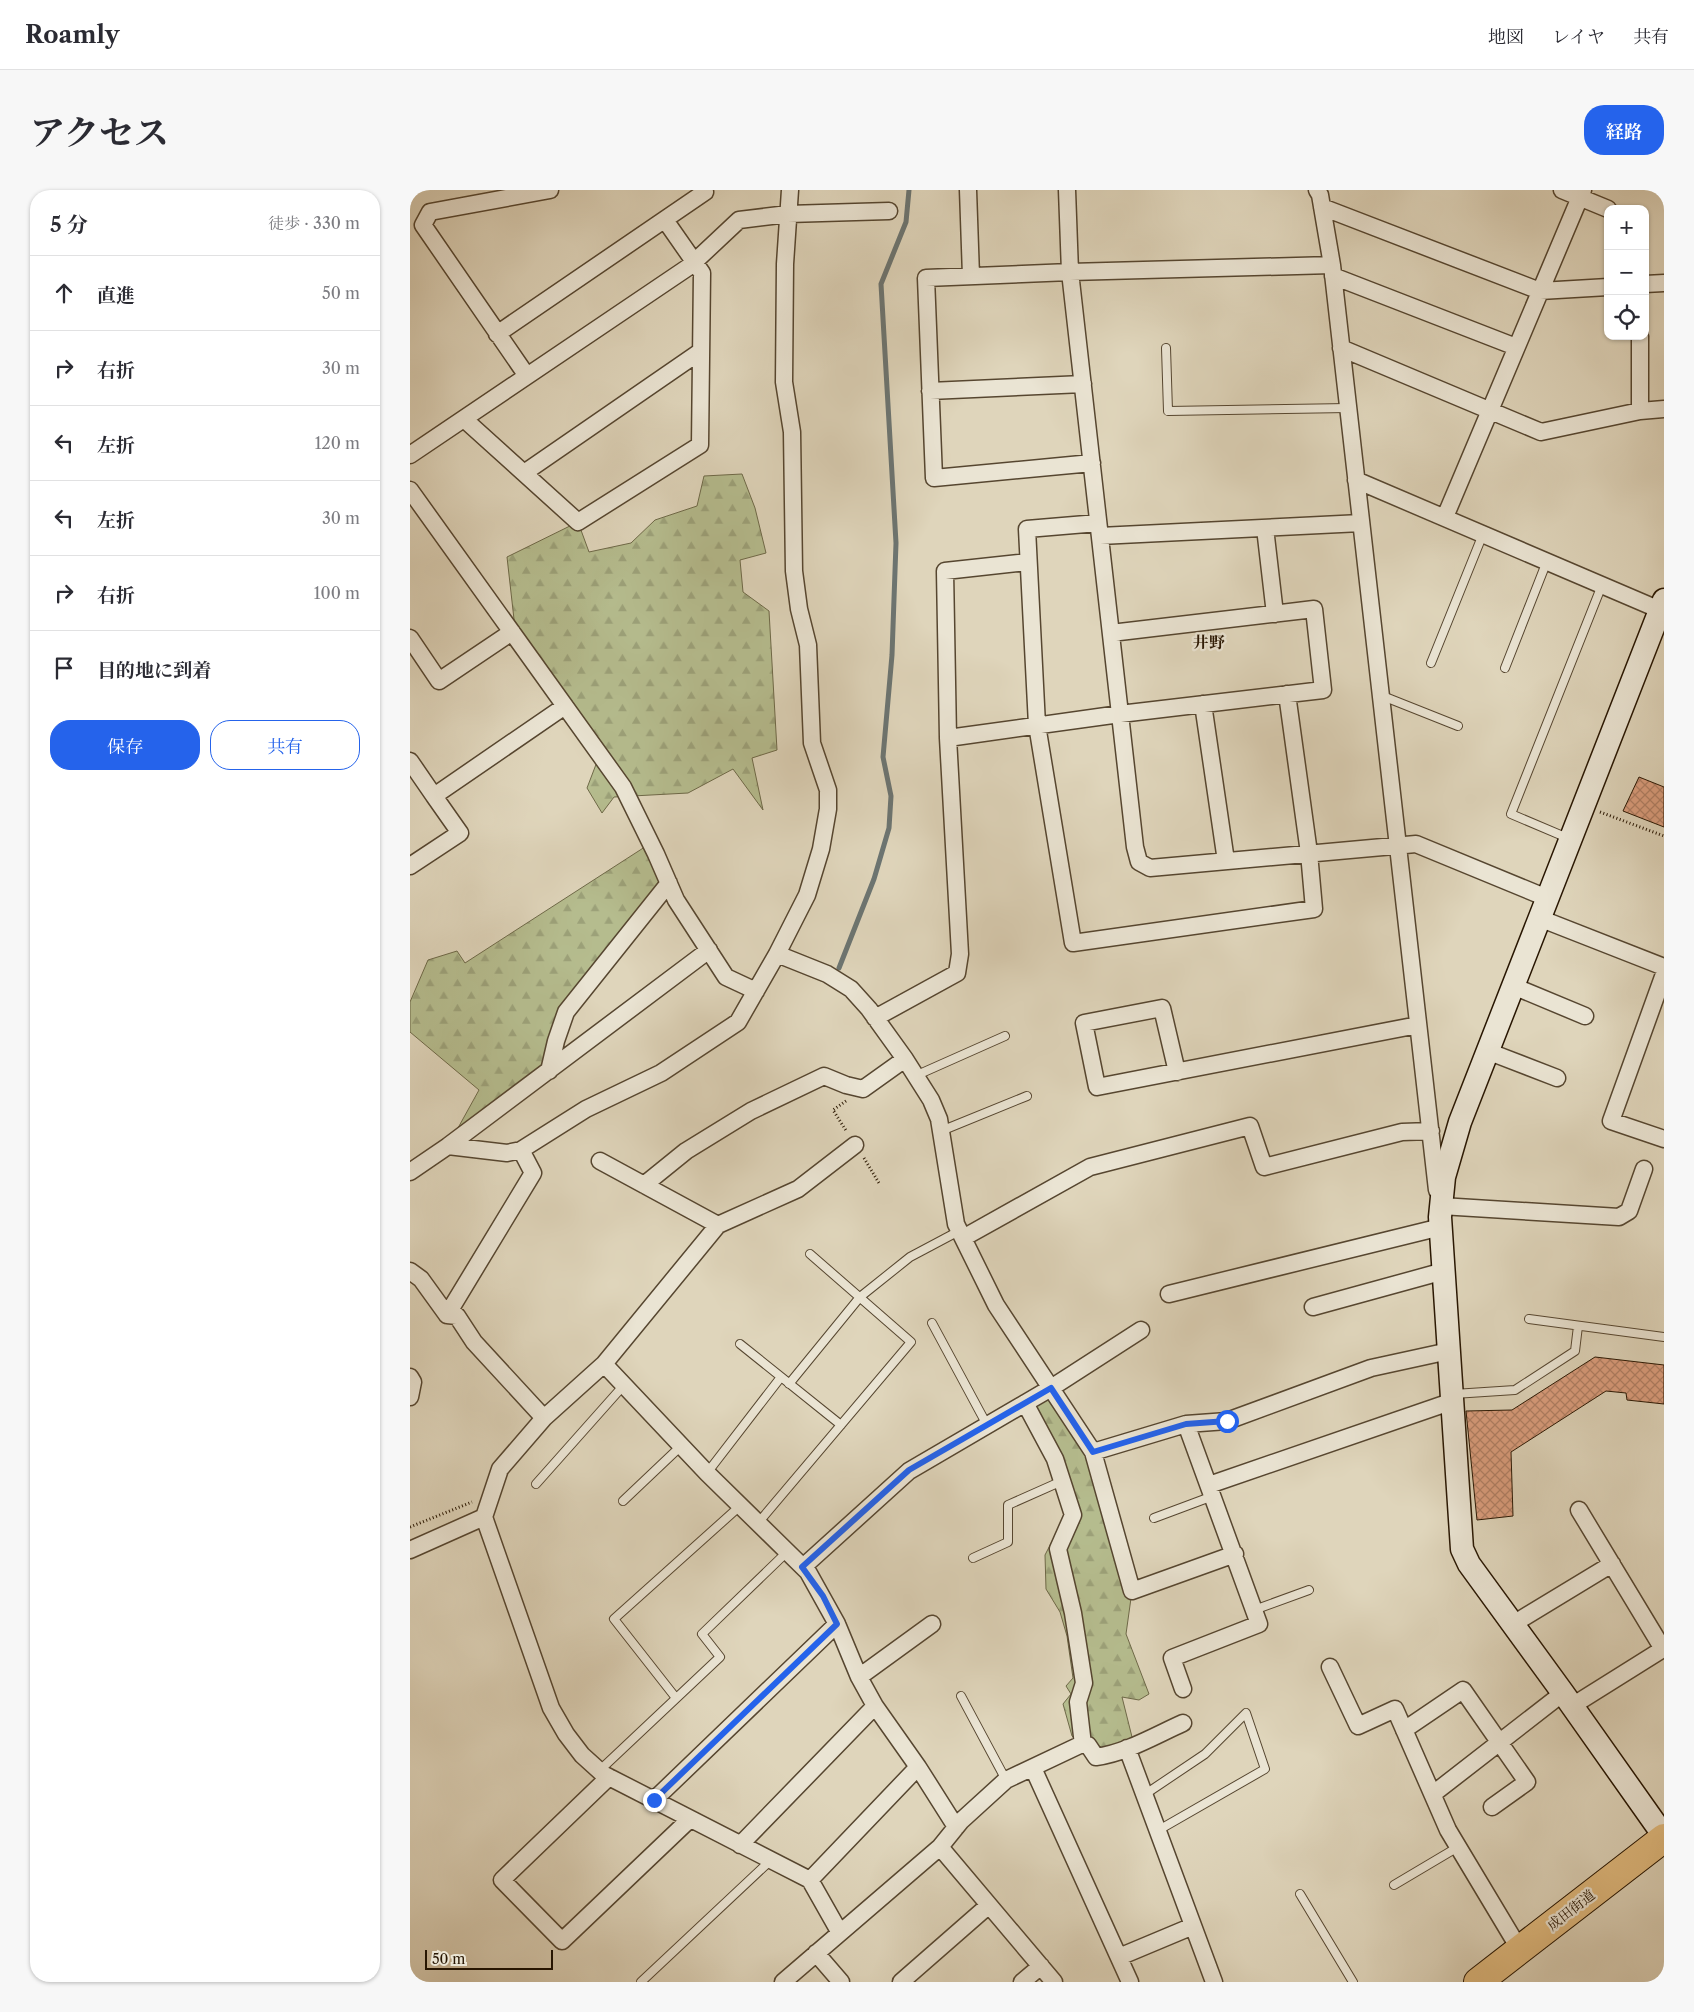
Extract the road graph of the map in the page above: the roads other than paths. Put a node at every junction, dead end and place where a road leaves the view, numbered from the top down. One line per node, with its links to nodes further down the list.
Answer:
1 (550, 190): 22 (street)
2 (704, 190): 13 (street)
3 (790, 190): 12 (street)
4 (968, 190): 17 (street)
5 (1067, 190): 16 (street)
6 (1317, 190): 9 (street)
7 (1562, 190): 8 (street)
8 (1581, 194): 10 (street); 21 (street)
9 (1322, 206): 15 (street); 21 (street)
10 (1604, 207)
11 (889, 211): 12 (street)
12 (788, 214): 14 (street); 74 (street)
13 (665, 220): 14 (street); 22 (street)
14 (694, 262): 27 (street); 28 (street)
15 (1332, 270): 16 (street); 24 (street); 26 (street)
16 (1070, 272): 17 (street); 29 (street)
17 (971, 276): 30 (street)
18 (1664, 283): 19 (street)
19 (1649, 284)
20 (1604, 287): 21 (street)
21 (1540, 291): 24 (street)
22 (497, 334): 28 (street)
23 (1640, 340): 34 (street)
24 (1516, 347): 33 (street)
25 (1166, 348): 31 (lane)
26 (1341, 348): 31 (street); 33 (street)
27 (701, 351): 38 (street); 38 (street)
28 (527, 376): 35 (street)
29 (1083, 384): 30 (street); 37 (street)
30 (930, 391): 37 (street)
31 (1348, 408): 39 (street)
32 (1664, 409): 34 (street)
33 (1488, 410): 34 (street); 41 (street)
34 (1640, 411)
35 (464, 419): 36 (street); 38 (street)
36 (410, 455)
37 (1092, 463): 44 (street)
38 (524, 473)
39 (1356, 480): 41 (street); 42 (street)
40 (410, 490): 51 (street)
41 (1444, 517): 45 (street)
42 (1361, 523): 43 (street); 57 (street)
43 (1265, 528): 44 (street); 50 (street)
44 (1099, 529): 47 (street); 52 (street)
45 (1482, 534): 46 (street); 54 (lane)
46 (1547, 561): 48 (street); 55 (lane)
47 (1027, 562): 61 (street); 63 (street)
48 (1602, 585): 49 (street); 66 (lane)
49 (1662, 605): 66 (street)
50 (1274, 614): 52 (street); 56 (street)
51 (512, 632): 53 (street); 59 (street)
52 (1111, 633): 60 (street)
53 (410, 638)
54 (1431, 663)
55 (1505, 668)
56 (1287, 694): 58 (street); 68 (street)
57 (1380, 695): 62 (lane); 67 (street)
58 (1204, 704): 60 (street); 69 (street)
59 (565, 706): 65 (street); 71 (street)
60 (1120, 714): 61 (street); 69 (street)
61 (1037, 725): 63 (street); 68 (street)
62 (1458, 726)
63 (948, 738): 80 (street)
64 (410, 762): 65 (street)
65 (434, 796): 70 (street)
66 (1570, 839): 72 (street)
67 (1398, 846): 68 (street); 72 (street); 81 (street)
68 (1309, 853): 69 (street)
69 (1226, 861)
70 (410, 866)
71 (670, 883): 73 (street); 85 (street)
72 (1543, 908): 75 (street); 77 (street)
73 (709, 950): 78 (street); 85 (street)
74 (778, 954): 78 (street); 80 (street)
75 (1664, 967)
76 (1664, 974): 92 (street)
77 (1513, 986): 79 (street); 83 (street)
78 (756, 991): 95 (street)
79 (1585, 1016)
80 (876, 1018): 84 (street)
81 (1418, 1025): 86 (street); 91 (street)
82 (1006, 1036): 87 (lane)
83 (1487, 1051): 88 (street); 100 (street)
84 (905, 1059): 87 (street); 99 (street)
85 (549, 1071): 94 (street)
86 (1177, 1072): 86 (street)
87 (916, 1076): 90 (street)
88 (1557, 1078)
89 (1028, 1096): 90 (lane)
90 (941, 1131): 102 (street)
91 (1431, 1132): 100 (street); 102 (street)
92 (1664, 1139)
93 (855, 1144): 101 (street)
94 (448, 1146): 95 (street); 98 (street)
95 (521, 1150): 109 (street)
96 (600, 1161): 99 (street)
97 (1644, 1169): 100 (street)
98 (410, 1172)
99 (644, 1185): 101 (street)
100 (1441, 1217): 105 (street); 106 (street)
101 (718, 1225): 117 (street)
102 (961, 1234): 107 (lane); 122 (street)
103 (810, 1254): 107 (lane)
104 (410, 1271): 109 (street)
105 (1444, 1271): 108 (street); 116 (street)
106 (1170, 1294)
107 (860, 1297): 120 (lane); 128 (lane)
108 (1313, 1307)
109 (447, 1314): 126 (street)
110 (1529, 1320): 112 (lane)
111 (932, 1323): 129 (lane)
112 (1578, 1326): 114 (lane); 124 (lane)
113 (1141, 1330): 122 (street)
114 (1664, 1337)
115 (740, 1344): 119 (lane)
116 (1449, 1351): 124 (street); 127 (street)
117 (604, 1364): 121 (street); 126 (street)
118 (410, 1377): 123 (street)
119 (781, 1377): 120 (lane); 132 (lane)
120 (790, 1384): 128 (lane)
121 (624, 1385): 130 (street); 134 (lane)
122 (1051, 1388): 125 (street); 131 (street)
123 (410, 1397)
124 (1452, 1398): 135 (street); 152 (street)
125 (1025, 1403): 129 (street); 133 (street)
126 (544, 1418): 139 (street)
127 (1186, 1424): 131 (street); 135 (street)
128 (841, 1425): 141 (lane)
129 (987, 1425): 147 (street)
130 (681, 1446): 132 (street); 136 (lane)
131 (1093, 1452): 144 (street)
132 (707, 1473): 137 (street)
133 (1062, 1481): 145 (lane); 163 (street)
134 (536, 1484)
135 (1211, 1491): 140 (lane); 144 (street)
136 (623, 1502)
137 (740, 1506): 141 (street); 157 (lane)
138 (1579, 1510): 146 (street)
139 (484, 1517): 142 (street); 167 (street)
140 (1154, 1518)
141 (758, 1523): 143 (street)
142 (410, 1550)
143 (787, 1552): 147 (street); 157 (lane)
144 (1235, 1554): 149 (street)
145 (973, 1558)
146 (1612, 1564): 152 (street); 158 (street)
147 (802, 1567): 150 (street)
148 (1309, 1590): 149 (lane)
149 (1254, 1610): 155 (street)
150 (837, 1624): 154 (street); 171 (street)
151 (932, 1624): 154 (street)
152 (1513, 1624): 158 (street)
153 (1330, 1667): 161 (street)
154 (859, 1677): 159 (street)
155 (1183, 1689)
156 (961, 1696): 168 (lane)
157 (676, 1698): 167 (lane)
158 (1568, 1699): 162 (street); 176 (street)
159 (875, 1706): 165 (street); 177 (street)
160 (1183, 1723): 164 (street)
161 (1404, 1730): 162 (street); 169 (street)
162 (1500, 1742): 169 (street); 172 (street)
163 (1083, 1745): 164 (street); 166 (street)
164 (1127, 1748): 170 (street)
165 (918, 1767): 174 (street); 181 (street)
166 (1033, 1768): 168 (street); 189 (street)
167 (604, 1774): 171 (street); 173 (street)
168 (1006, 1780): 174 (street)
169 (1432, 1794): 179 (street)
170 (1144, 1795): 175 (street); 175 (lane)
171 (654, 1800): 173 (street)
172 (1492, 1807)
173 (690, 1818): 177 (street)
174 (956, 1828): 178 (street)
175 (1158, 1831): 185 (street)
176 (1664, 1837): 187 (highway, 成田街道)
177 (740, 1845): 180 (street)
178 (940, 1847): 184 (street); 186 (street)
179 (1458, 1847): 182 (lane); 187 (street)
180 (771, 1860): 181 (street); 192 (lane)
181 (810, 1880): 186 (street)
182 (1394, 1885)
183 (1300, 1894): 200 (lane)
184 (990, 1906): 190 (street); 195 (street)
185 (1192, 1926): 189 (street); 199 (street)
186 (840, 1933): 188 (street)
187 (1520, 1950): 191 (highway, 成田街道)
188 (816, 1953): 193 (street); 194 (street)
189 (1119, 1957): 198 (street)
190 (1041, 1966): 196 (street); 197 (street)
191 (1484, 1980)
192 (641, 1982)
193 (783, 1982)
194 (841, 1982)
195 (901, 1982)
196 (1022, 1982)
197 (1054, 1982)
198 (1130, 1982)
199 (1214, 1982)
200 (1353, 1982)

